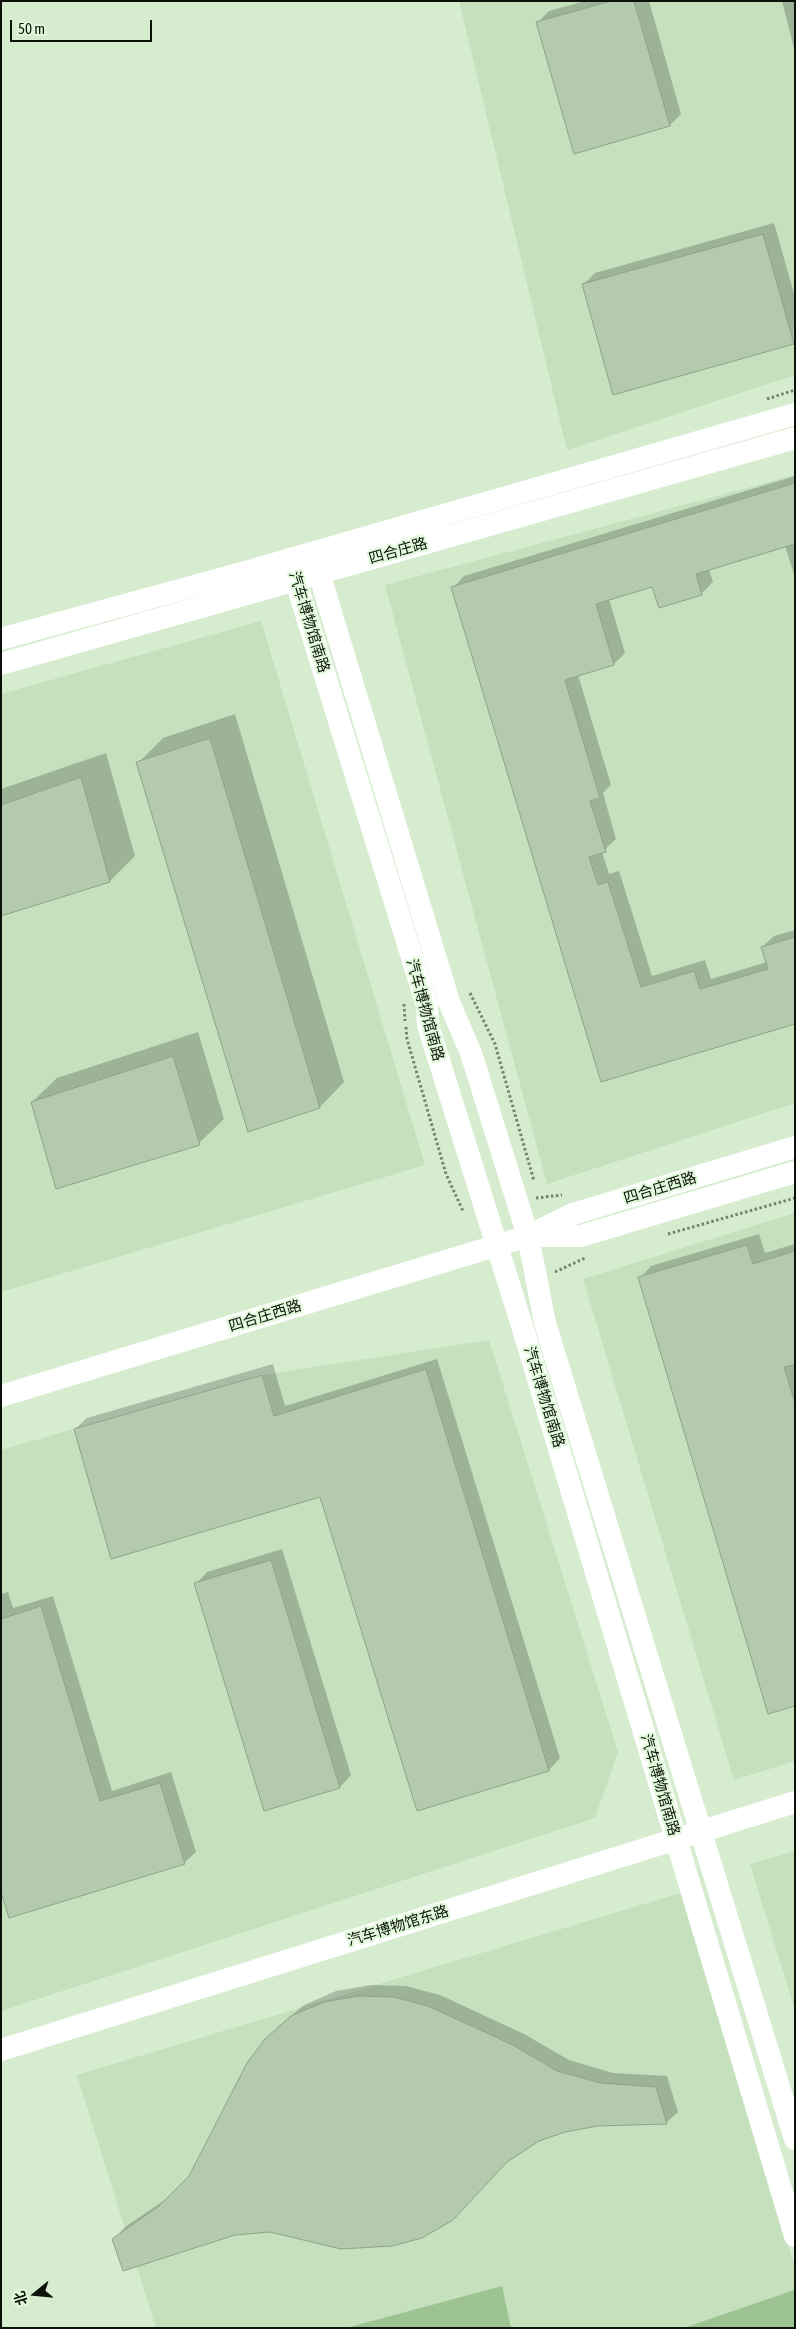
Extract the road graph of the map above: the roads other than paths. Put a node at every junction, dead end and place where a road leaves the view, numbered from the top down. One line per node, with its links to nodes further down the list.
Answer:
1 (795, 414): 3 (street, 四合庄路)
2 (795, 438): 5 (street, 四合庄路)
3 (313, 553): 4 (street, 四合庄路); 5 (street, 汽车博物馆南路)
4 (289, 560): 6 (street, 汽车博物馆南路); 7 (street, 四合庄路)
5 (320, 574): 6 (street, 四合庄路); 11 (street, 汽车博物馆南路)
6 (296, 581): 8 (street, 四合庄路); 12 (street, 汽车博物馆南路)
7 (1, 639)
8 (1, 664)
9 (795, 1148): 11 (street, 四合庄西路)
10 (795, 1172): 11 (street, 四合庄西路)
11 (528, 1236): 12 (street, 四合庄西路); 15 (street, 汽车博物馆南路)
12 (496, 1246): 13 (street, 四合庄西路); 16 (street, 汽车博物馆南路)
13 (1, 1396)
14 (795, 1802): 15 (street, 汽车博物馆东路)
15 (702, 1831): 16 (street, 汽车博物馆东路); 18 (street, 汽车博物馆南路)
16 (676, 1839): 17 (street, 汽车博物馆东路); 19 (street, 汽车博物馆南路)
17 (1, 2050)
18 (795, 2140)
19 (795, 2236)

